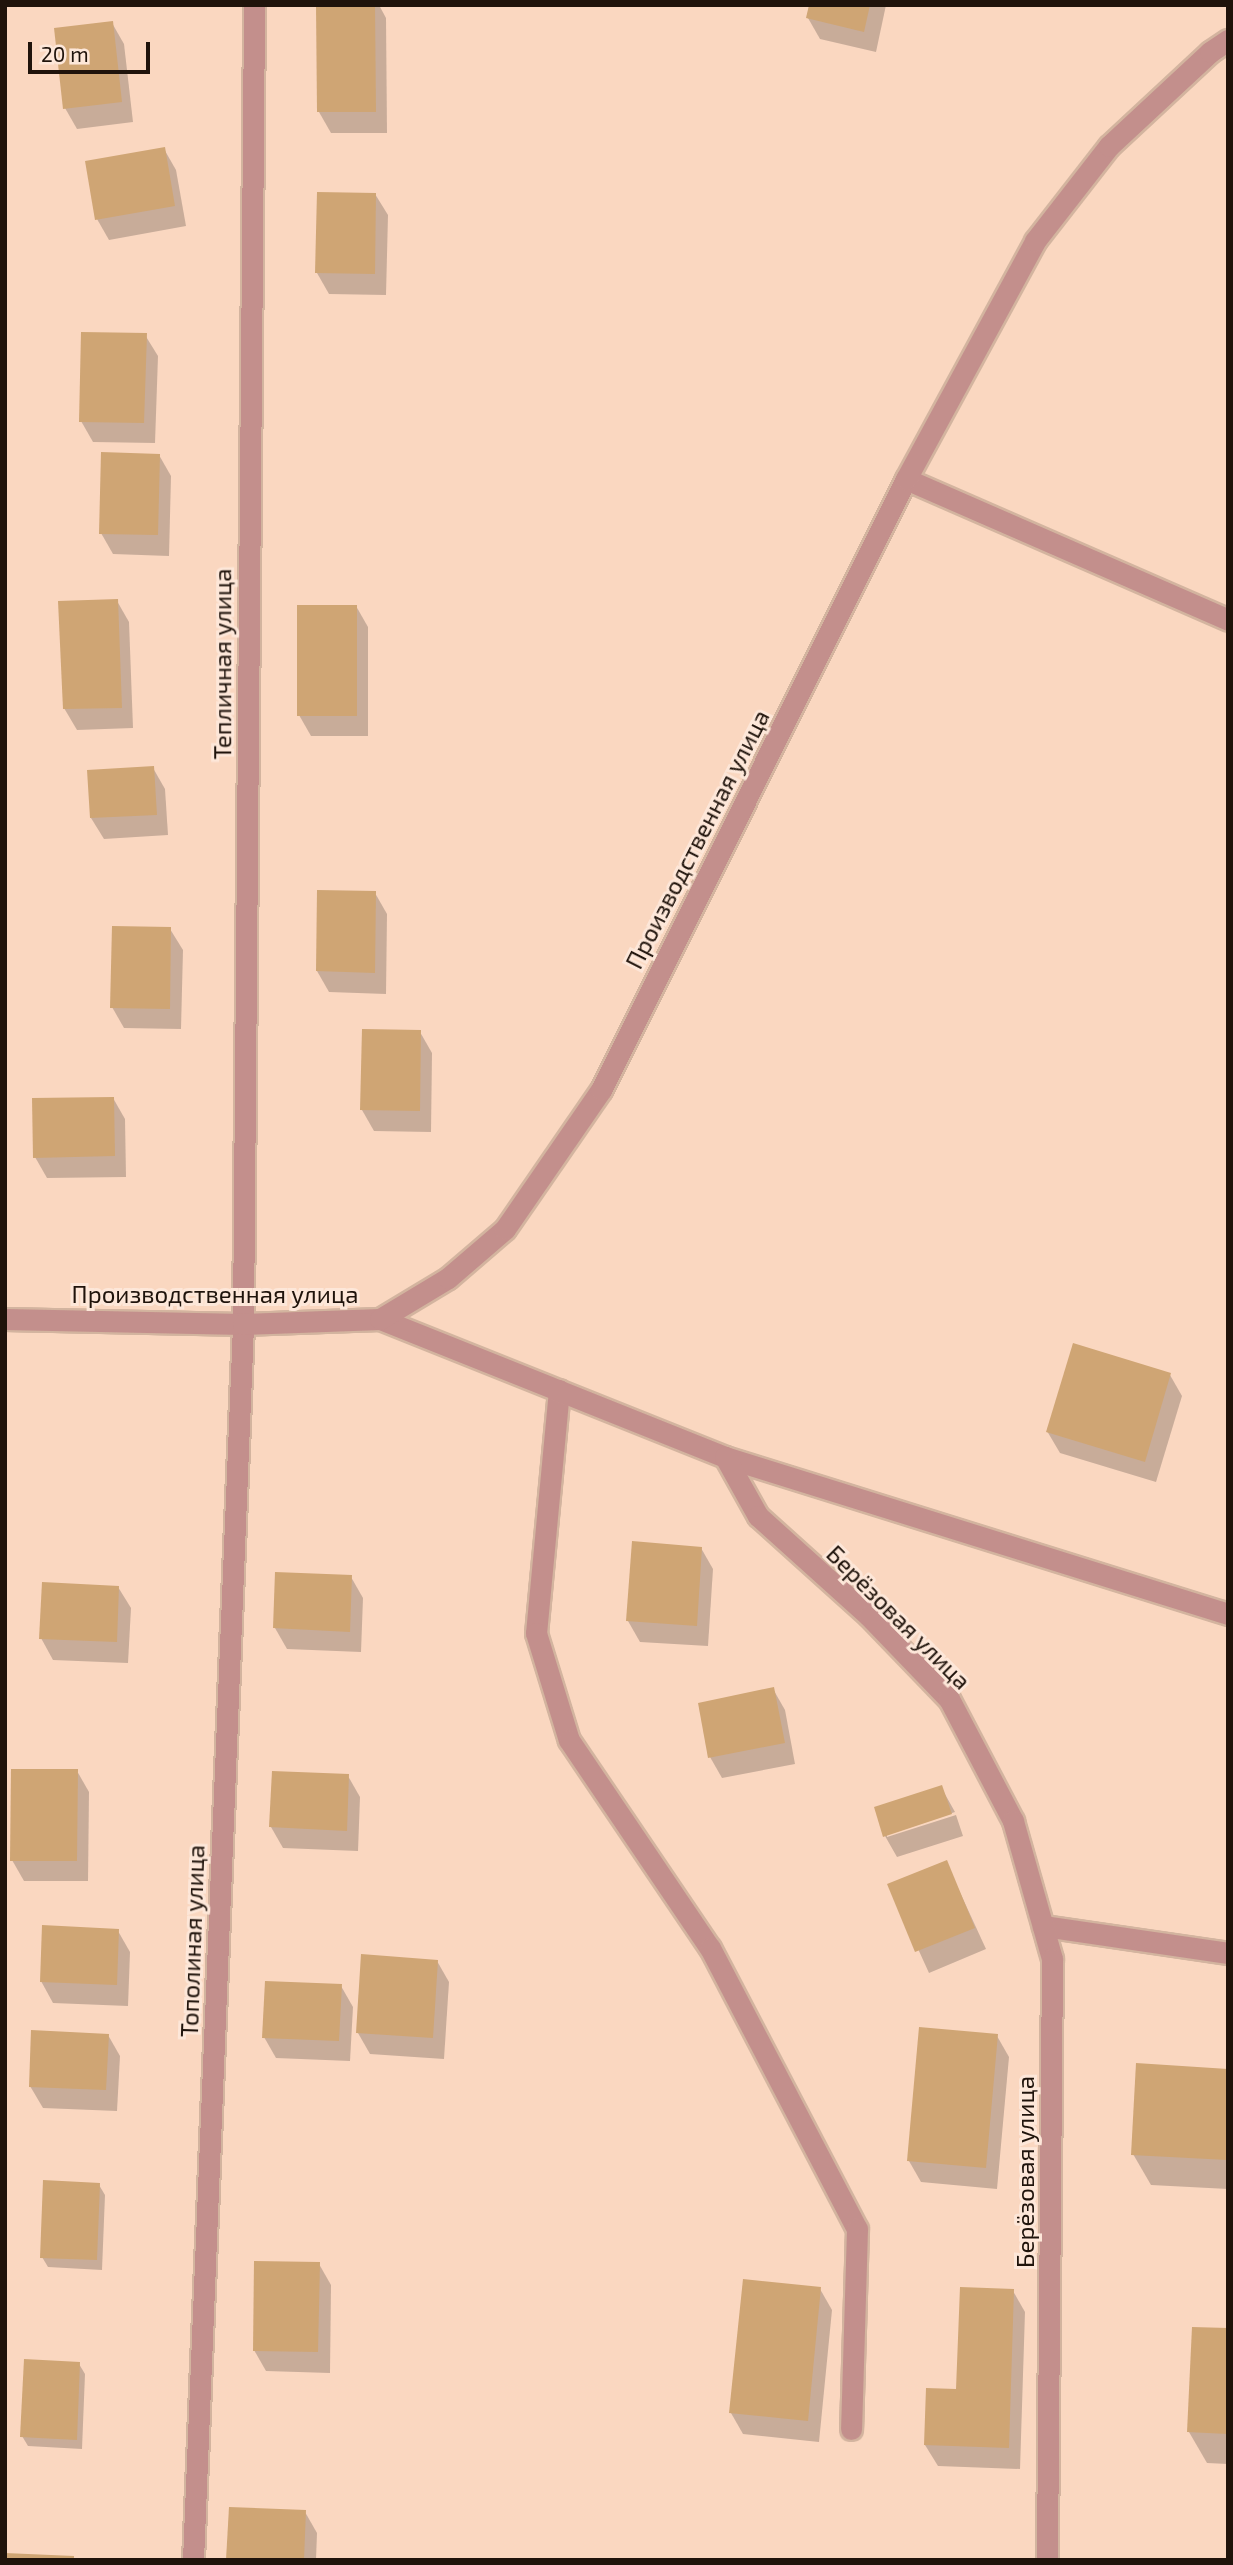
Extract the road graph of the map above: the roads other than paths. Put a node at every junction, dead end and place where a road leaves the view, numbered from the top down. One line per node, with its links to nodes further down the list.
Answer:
1 (254, 5): 7 (street, Тепличная улица)
2 (1228, 40): 3 (street, Производственная улица)
3 (906, 479): 4 (street); 6 (street, Производственная улица)
4 (1228, 620)
5 (5, 1319): 7 (street, Производственная улица)
6 (380, 1319): 7 (street, Производственная улица); 8 (street)
7 (243, 1324): 14 (street, Тополиная улица)
8 (559, 1390): 9 (street); 13 (street)
9 (725, 1457): 10 (street); 11 (street, Берёзовая улица)
10 (1228, 1614)
11 (1043, 1926): 12 (street); 15 (street, Берёзовая улица)
12 (1228, 1953)
13 (850, 2429)
14 (193, 2560)
15 (1047, 2560)

